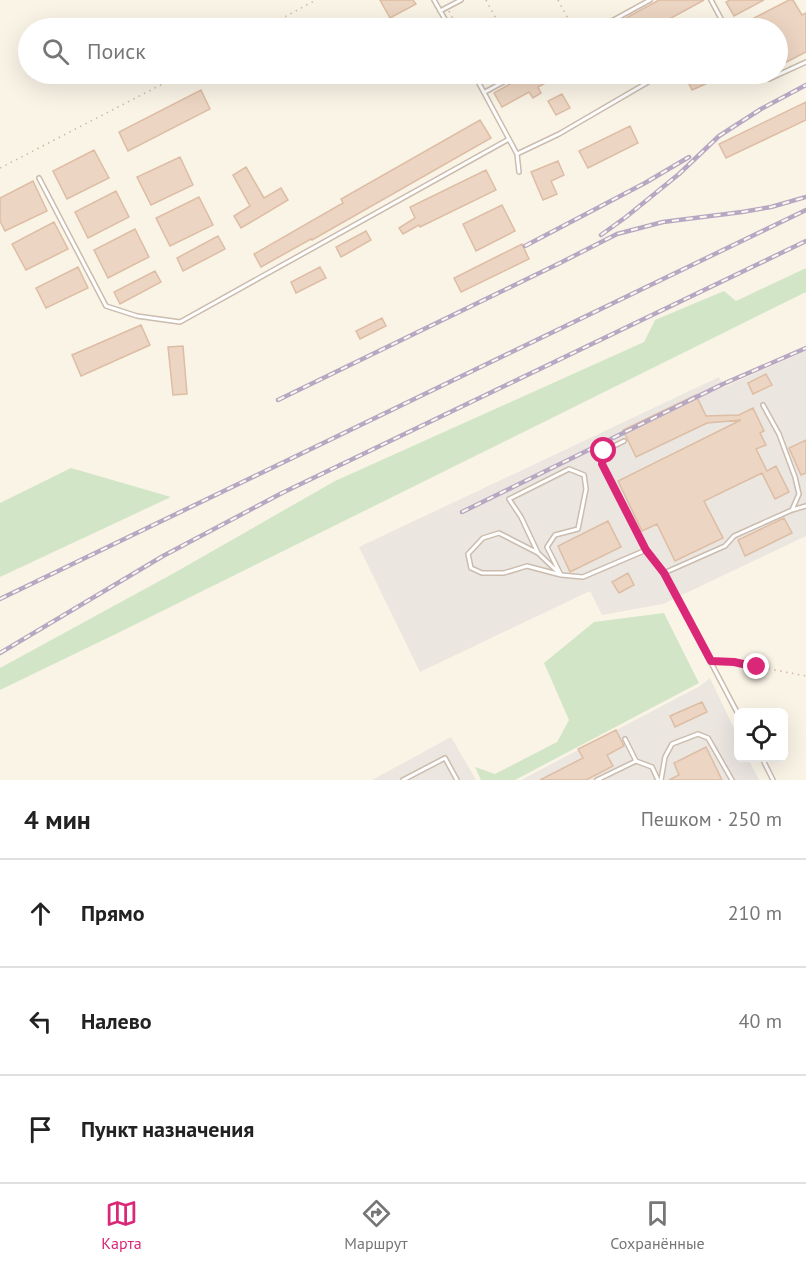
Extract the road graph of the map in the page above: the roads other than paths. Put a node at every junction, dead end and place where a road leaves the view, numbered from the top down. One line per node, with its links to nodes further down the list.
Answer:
1 (434, 0): 5 (lane)
2 (461, 0): 5 (lane)
3 (650, 0): 7 (lane)
4 (711, 0): 8 (lane)
5 (440, 11): 6 (lane)
6 (444, 18)
7 (617, 18)
8 (721, 18)
9 (806, 62): 10 (lane)
10 (788, 70)
11 (480, 84): 14 (lane)
12 (500, 84): 14 (lane)
13 (645, 84): 16 (lane)
14 (485, 92): 15 (lane)
15 (509, 140): 16 (lane); 18 (lane)
16 (517, 154): 17 (lane)
17 (519, 172)
18 (39, 178)
19 (763, 405): 22 (lane)
20 (624, 441): 23 (lane)
21 (806, 506): 22 (lane)
22 (792, 510): 25 (lane)
23 (646, 550): 25 (lane); 26 (lane)
24 (538, 553): 26 (lane); 26 (lane); 26 (lane)
25 (664, 573): 27 (lane)
26 (561, 574)
27 (735, 708)
28 (625, 739): 29 (lane)
29 (636, 761): 33 (lane); 34 (lane)
30 (764, 762): 36 (lane)
31 (403, 780): 32 (lane)
32 (457, 780)
33 (597, 780)
34 (660, 780): 35 (lane)
35 (732, 780)
36 (773, 780)

